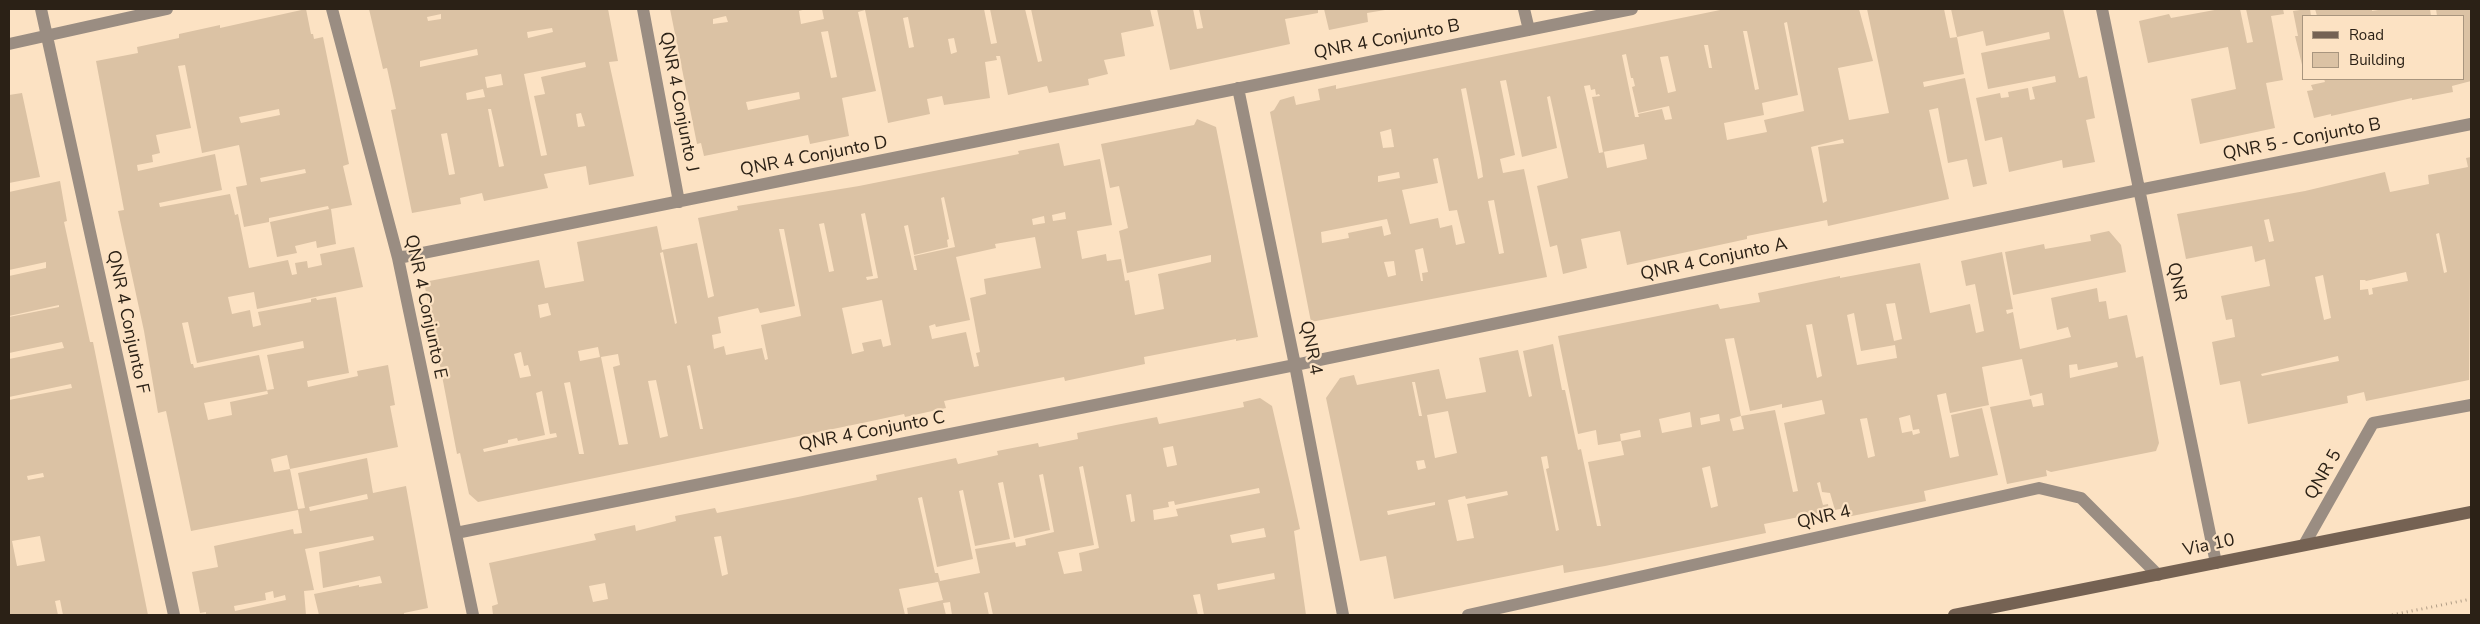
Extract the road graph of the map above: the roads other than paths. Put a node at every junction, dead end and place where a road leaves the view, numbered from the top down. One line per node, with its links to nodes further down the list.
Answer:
1 (41, 9): 9 (street, QNR 4 Conjunto F)
2 (167, 9): 9 (street)
3 (332, 9): 15 (street, QNR 4 Conjunto E)
4 (643, 9): 14 (street, QNR 4 Conjunto J)
5 (1524, 9): 8 (street)
6 (1632, 9): 8 (street, QNR 4 Conjunto B)
7 (2102, 9): 13 (street, QNR)
8 (1529, 30): 11 (street, QNR 4 Conjunto B)
9 (46, 36): 10 (street); 23 (street, QNR 4 Conjunto F)
10 (9, 44)
11 (1238, 88): 14 (street, QNR 4 Conjunto D); 16 (street, QNR 4)
12 (2471, 124): 13 (street, QNR 5 - Conjunto B)
13 (2139, 190): 16 (street, QNR 4 Conjunto A); 21 (street, QNR)
14 (679, 202): 15 (street, QNR 4 Conjunto D)
15 (398, 258): 19 (street, QNR 4 Conjunto E)
16 (1295, 365): 19 (street, QNR 4 Conjunto C); 25 (street, QNR 4)
17 (2471, 405): 20 (street, QNR 5)
18 (2471, 512): 20 (main road, Via 10)
19 (456, 533): 24 (street, QNR 4 Conjunto E)
20 (2304, 545): 21 (main road, Via 10)
21 (2216, 563): 22 (main road, Via 10)
22 (2158, 575): 26 (street, QNR 4); 27 (main road, Via 10)
23 (174, 615)
24 (473, 615)
25 (1343, 615)
26 (1468, 615)
27 (1954, 615)

